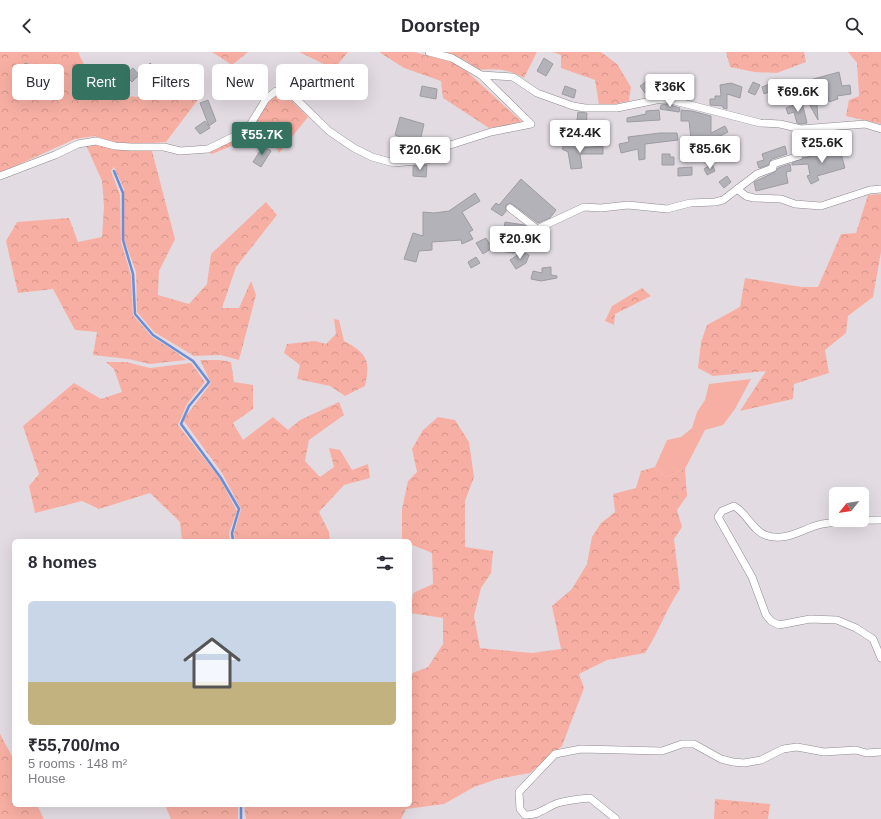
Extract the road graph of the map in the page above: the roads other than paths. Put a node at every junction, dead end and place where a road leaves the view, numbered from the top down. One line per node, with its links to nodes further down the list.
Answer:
1 (428, 52): 2 (street)
2 (481, 75): 3 (street); 5 (street)
3 (881, 128)
4 (799, 156): 6 (street)
5 (0, 176)
6 (737, 189): 7 (street); 8 (street)
7 (881, 189)
8 (510, 208)
9 (881, 520): 10 (street)
10 (881, 658)
11 (881, 752): 12 (street)
12 (616, 819)

